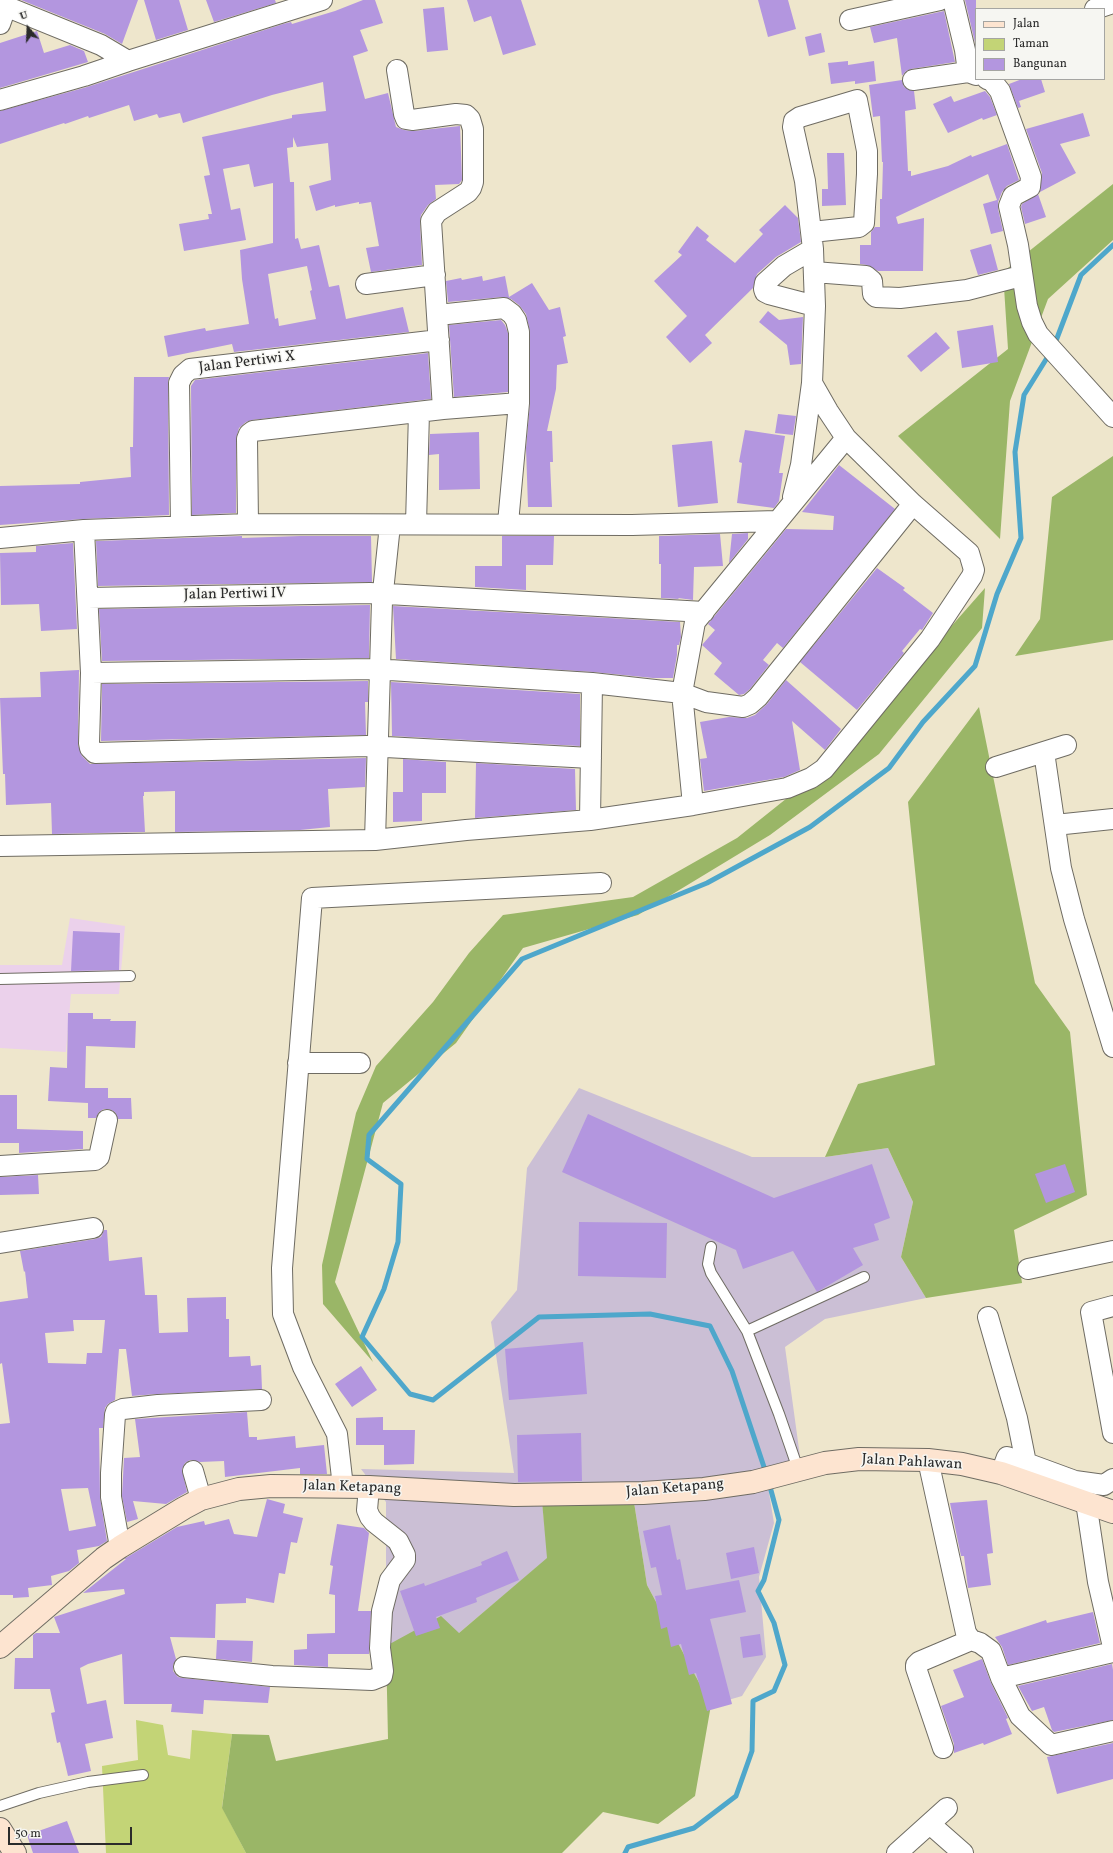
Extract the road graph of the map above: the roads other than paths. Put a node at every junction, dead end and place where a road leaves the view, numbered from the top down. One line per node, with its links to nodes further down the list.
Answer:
1 (322, 0): 9 (street)
2 (940, 0): 7 (street)
3 (953, 0): 8 (street)
4 (1113, 3): 5 (street)
5 (1098, 8)
6 (2, 12): 9 (street)
7 (850, 20)
8 (971, 49): 11 (street)
9 (128, 61): 14 (street)
10 (397, 70): 17 (street)
11 (972, 73): 12 (street)
12 (913, 80)
13 (990, 80): 18 (street)
14 (0, 100)
15 (812, 241): 15 (street); 16 (street); 20 (street)
16 (814, 272): 18 (street); 20 (street)
17 (435, 275): 19 (street); 21 (street)
18 (1021, 276): 27 (street)
19 (366, 284)
20 (815, 306): 23 (street)
21 (438, 315): 22 (street); 24 (street)
22 (440, 340): 25 (street); 36 (street, Jalan Pertiwi X)
23 (812, 383): 28 (street); 29 (street)
24 (519, 403): 25 (street); 32 (street)
25 (444, 409): 26 (street)
26 (419, 412): 33 (street); 34 (street)
27 (1113, 417)
28 (846, 438): 29 (street); 30 (street)
29 (791, 504): 31 (street)
30 (914, 504): 45 (street); 51 (street)
31 (777, 521): 32 (street); 41 (street)
32 (508, 523): 34 (street)
33 (248, 524): 35 (street); 36 (street)
34 (416, 524): 35 (street)
35 (390, 525): 39 (street)
36 (181, 526): 37 (street)
37 (84, 530): 38 (street); 40 (street)
38 (0, 538)
39 (383, 594): 40 (street, Jalan Pertiwi IV); 41 (street, Jalan Pertiwi IV); 42 (street)
40 (88, 598): 43 (street)
41 (704, 612): 45 (street)
42 (380, 669): 43 (street); 44 (street); 47 (street)
43 (91, 673): 47 (street)
44 (592, 684): 45 (street); 49 (street)
45 (682, 693): 51 (street)
46 (1066, 745): 48 (street)
47 (378, 747): 49 (street); 55 (street)
48 (1044, 752): 50 (street); 54 (street)
49 (591, 758): 53 (street)
50 (996, 767)
51 (693, 805): 53 (street)
52 (1113, 819): 54 (street)
53 (590, 820): 55 (street)
54 (1055, 825): 60 (street)
55 (375, 840): 56 (street)
56 (0, 846)
57 (601, 883): 61 (street)
58 (130, 976): 59 (lane)
59 (0, 980)
60 (1112, 1039)
61 (298, 1063): 62 (street); 83 (street)
62 (360, 1063)
63 (108, 1120): 64 (street)
64 (0, 1166)
65 (93, 1228): 66 (street)
66 (0, 1243)
67 (711, 1247): 73 (lane)
68 (1113, 1251): 69 (street)
69 (1028, 1269)
70 (864, 1277): 73 (lane)
71 (1113, 1306): 75 (street)
72 (988, 1317): 77 (street)
73 (747, 1331): 79 (lane)
74 (261, 1400): 88 (street)
75 (1113, 1433)
76 (928, 1460): 79 (street, Jalan Pahlawan); 80 (street, Jalan Pahlawan); 89 (street)
77 (1026, 1463): 80 (street); 81 (street)
78 (193, 1471): 85 (street)
79 (790, 1472): 82 (street, Jalan Pahlawan)
80 (1001, 1474): 86 (street, Jalan Pahlawan)
81 (1113, 1479)
82 (753, 1482): 84 (street, Jalan Ketapang)
83 (343, 1487): 84 (street, Jalan Ketapang); 85 (street, Jalan Ketapang)
84 (369, 1487): 93 (street)
85 (201, 1499): 88 (street, Jalan Ketapang)
86 (1086, 1502): 87 (street, Jalan Pahlawan); 91 (street)
87 (1113, 1512)
88 (120, 1547): 90 (street, Jalan Ketapang)
89 (971, 1640): 94 (street); 96 (street)
90 (0, 1647)
91 (1113, 1647)
92 (1113, 1652): 94 (street)
93 (184, 1667)
94 (1001, 1678): 95 (street)
95 (1113, 1731)
96 (943, 1748)
97 (143, 1775): 98 (lane)
98 (0, 1806)
99 (947, 1808): 100 (street)
100 (930, 1824): 103 (street); 104 (street)
101 (0, 1829): 102 (street)
102 (14, 1853)
103 (897, 1853)
104 (964, 1853)

